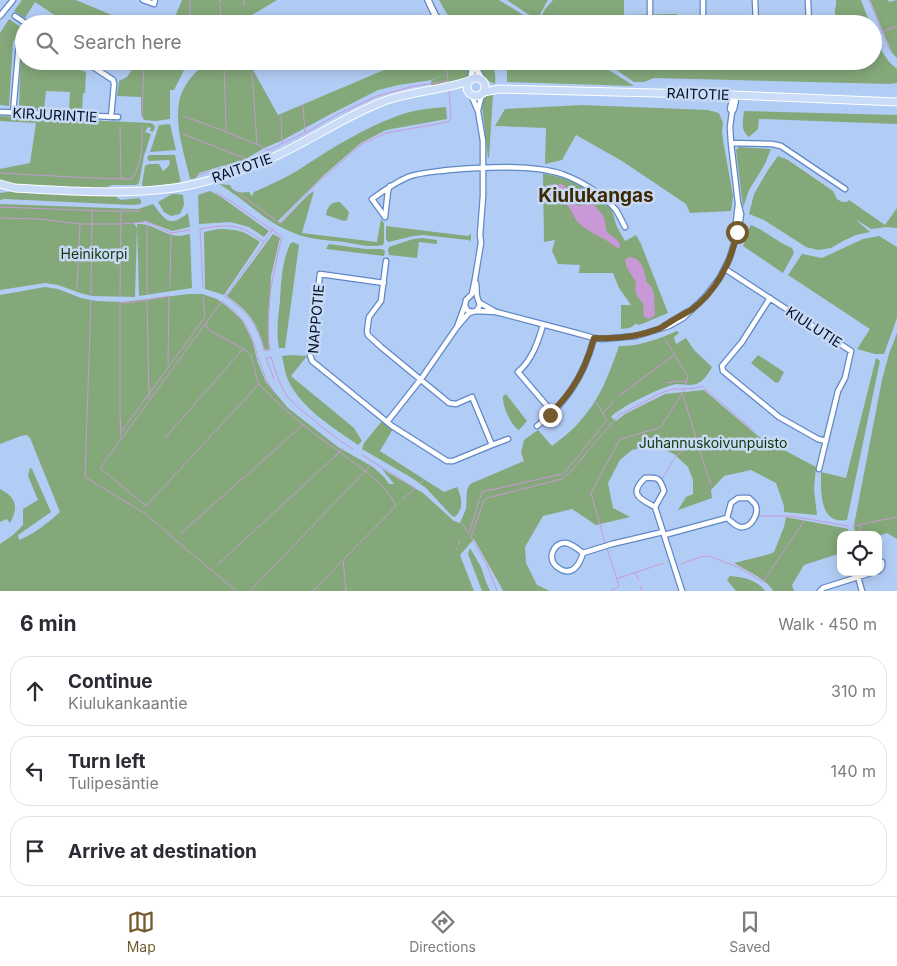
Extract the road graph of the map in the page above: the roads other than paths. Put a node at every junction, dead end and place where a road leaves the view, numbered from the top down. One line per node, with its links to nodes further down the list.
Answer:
1 (13, 0): 14 (street)
2 (143, 0): 3 (street)
3 (156, 0)
4 (428, 0): 10 (street)
5 (650, 0): 9 (street)
6 (703, 0): 11 (street)
7 (755, 0): 12 (street)
8 (808, 0): 13 (street)
9 (650, 14)
10 (435, 15)
11 (703, 15)
12 (756, 15)
13 (809, 15)
14 (0, 16)
15 (16, 70): 29 (street)
16 (97, 70): 30 (street, KIRJURINTIE)
17 (471, 70): 19 (street)
18 (476, 70): 20 (street)
19 (470, 80): 20 (main road); 21 (main road, RAITOTIE); 23 (main road)
20 (483, 82): 22 (main road, RAITOTIE); 24 (main road)
21 (455, 86): 23 (main road, RAITOTIE); 36 (main road, RAITOTIE)
22 (499, 89): 24 (main road, RAITOTIE); 25 (main road, RAITOTIE)
23 (469, 92): 24 (main road, RAITOTIE); 27 (street)
24 (483, 93): 27 (street)
25 (735, 95): 26 (main road, RAITOTIE); 32 (street)
26 (897, 102)
27 (478, 111): 33 (street)
28 (0, 112): 29 (street, KIRJURINTIE)
29 (13, 113): 30 (street, KIRJURINTIE)
30 (111, 117): 31 (street, KIRJURINTIE)
31 (118, 117)
32 (731, 143): 37 (street); 41 (street)
33 (484, 167): 35 (street); 39 (street); 42 (street)
34 (0, 184): 36 (main road, RAITOTIE)
35 (390, 186): 35 (street)
36 (15, 188): 38 (main road, RAITOTIE)
37 (845, 189)
38 (0, 191)
39 (625, 227)
40 (386, 261): 43 (street)
41 (725, 269): 45 (street, KIULUTIE); 52 (street)
42 (476, 279): 44 (street); 46 (street)
43 (384, 283): 53 (street); 55 (street, NAPPOTIE)
44 (470, 297): 46 (street); 47 (street)
45 (770, 298): 58 (street, KIULUTIE); 58 (street)
46 (479, 301): 48 (street); 49 (street)
47 (465, 306): 48 (street); 51 (street)
48 (474, 311): 49 (street); 51 (street)
49 (496, 312): 50 (street)
50 (543, 325): 52 (street); 54 (street)
51 (457, 327): 53 (street)
52 (594, 338): 54 (street)
53 (421, 379): 55 (street); 59 (street)
54 (553, 411): 56 (street)
55 (387, 422): 59 (street)
56 (537, 426)
57 (508, 439): 59 (street)
58 (826, 441): 60 (street, KIULUTIE)
59 (492, 445)
60 (819, 469)
61 (655, 506): 61 (street); 63 (street)
62 (727, 518): 62 (street); 63 (street)
63 (663, 533): 64 (street); 69 (street)
64 (583, 553): 64 (street)
65 (882, 562): 66 (street)
66 (882, 569)
67 (861, 576): 68 (street)
68 (858, 577): 70 (street); 71 (street)
69 (682, 591)
70 (820, 591)
71 (862, 591)

